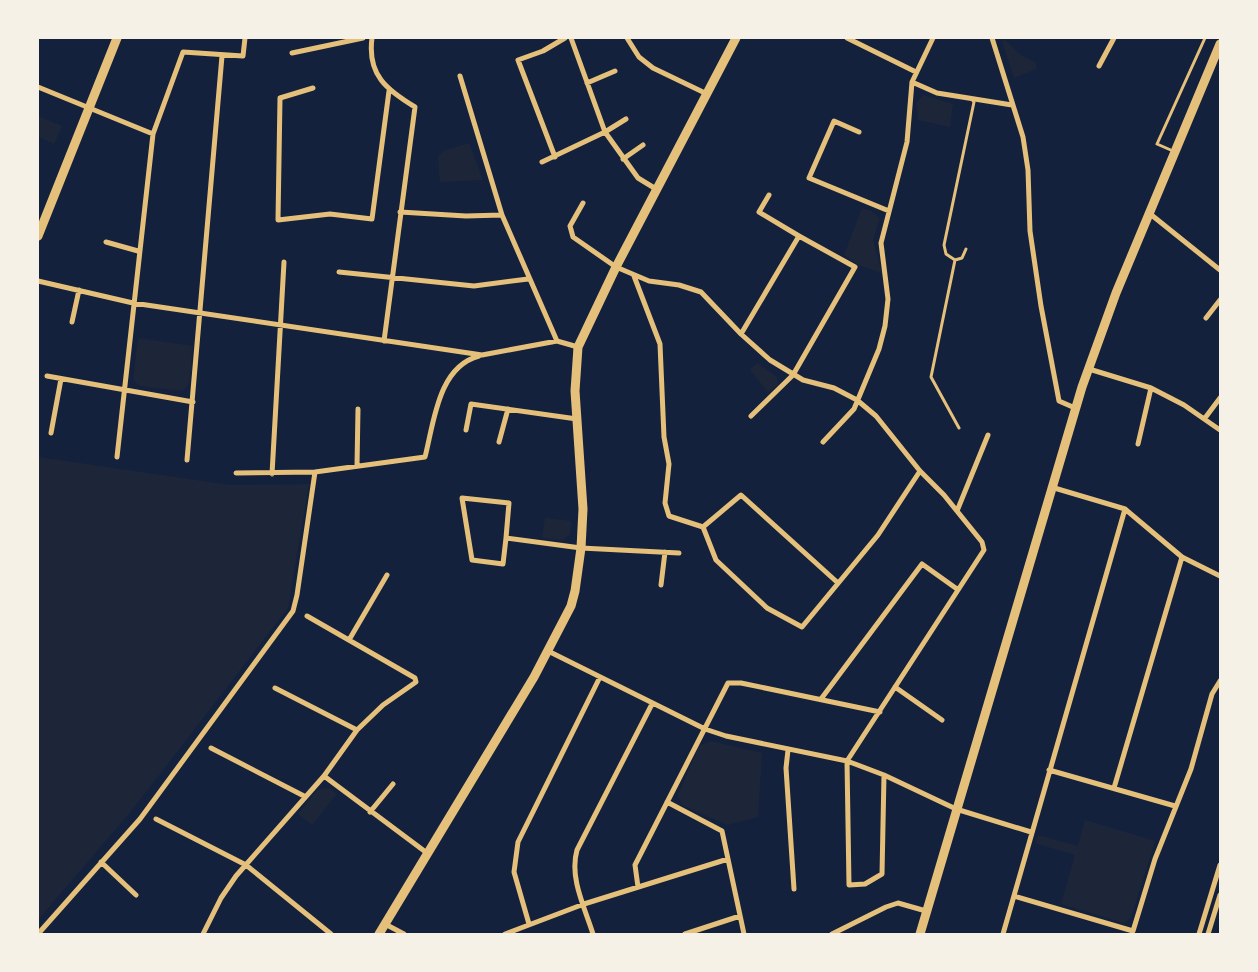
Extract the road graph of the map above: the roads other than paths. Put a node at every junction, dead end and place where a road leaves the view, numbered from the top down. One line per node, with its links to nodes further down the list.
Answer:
1 (117, 38): 29 (street)
2 (245, 38): 16 (street)
3 (363, 38): 15 (street)
4 (372, 38): 25 (street)
5 (565, 38): 36 (street)
6 (572, 38): 22 (street)
7 (627, 38): 26 (street)
8 (736, 38): 26 (street)
9 (851, 38): 19 (street)
10 (933, 38): 19 (street)
11 (992, 38): 28 (street)
12 (1114, 38): 17 (street)
13 (1205, 38): 35 (lane)
14 (1220, 44): 35 (street)
15 (292, 52)
16 (222, 56): 33 (street); 63 (street)
17 (1099, 66)
18 (615, 71): 22 (street)
19 (916, 72): 21 (street)
20 (460, 76): 45 (street)
21 (912, 82): 27 (street); 42 (street)
22 (587, 83): 31 (street)
23 (38, 87): 29 (street)
24 (313, 88): 25 (street)
25 (389, 91): 43 (street)
26 (705, 93): 39 (street)
27 (971, 98): 28 (street); 51 (lane)
28 (1012, 105): 81 (street)
29 (90, 108): 33 (street); 46 (street)
30 (626, 119): 31 (street)
31 (605, 132): 36 (street); 37 (street)
32 (859, 132): 42 (street)
33 (153, 134): 50 (street)
34 (643, 145): 37 (street)
35 (1174, 151): 44 (street)
36 (555, 157): 38 (street)
37 (623, 158): 39 (street)
38 (542, 162)
39 (656, 189): 53 (street)
40 (769, 195): 47 (street)
41 (583, 203): 53 (street)
42 (889, 211): 79 (street)
43 (400, 212): 45 (street); 57 (street)
44 (1148, 212): 54 (street); 72 (street)
45 (502, 215): 58 (street)
46 (38, 236)
47 (799, 236): 67 (street); 73 (street)
48 (106, 242): 50 (street)
49 (966, 249): 51 (lane)
50 (138, 251): 62 (street)
51 (955, 260): 87 (lane)
52 (284, 262): 66 (street)
53 (616, 267): 56 (street); 70 (street)
54 (1220, 270)
55 (339, 272): 57 (street)
56 (634, 276): 67 (street); 105 (street)
57 (391, 277): 58 (street); 69 (street)
58 (528, 279): 68 (street)
59 (38, 280): 60 (street)
60 (79, 290): 62 (street); 65 (street)
61 (1220, 300): 64 (street)
62 (133, 302): 63 (street); 77 (street)
63 (201, 314): 66 (street); 80 (street)
64 (1206, 318)
65 (72, 322)
66 (279, 325): 69 (street); 101 (street)
67 (741, 334): 73 (street)
68 (557, 340): 70 (street); 71 (street)
69 (384, 341): 71 (street)
70 (578, 347): 86 (street)
71 (482, 355): 97 (street)
72 (1089, 369): 76 (street); 81 (street)
73 (793, 375): 79 (street); 84 (street)
74 (47, 376): 75 (street)
75 (61, 379): 77 (street); 90 (street)
76 (1151, 388): 85 (street); 94 (street)
77 (125, 390): 80 (street); 95 (street)
78 (1220, 398): 85 (street)
79 (857, 400): 93 (street); 98 (street)
80 (193, 402): 96 (street)
81 (1075, 408): 102 (street)
82 (358, 409): 97 (street)
83 (508, 410): 86 (street); 88 (street); 92 (street)
84 (751, 416)
85 (1205, 418): 89 (street)
86 (577, 420): 107 (street)
87 (959, 428)
88 (466, 430)
89 (1220, 430)
90 (51, 433)
91 (988, 435): 104 (street)
92 (499, 442)
93 (823, 442)
94 (1138, 444)
95 (117, 457)
96 (187, 460)
97 (357, 466): 99 (street)
98 (920, 471): 104 (street); 113 (street)
99 (315, 472): 101 (street); 146 (street)
100 (236, 473): 101 (street)
101 (272, 474)
102 (1050, 487): 103 (street); 140 (street)
103 (1125, 509): 110 (street); 132 (street)
104 (957, 511): 115 (street)
105 (703, 527): 113 (street); 113 (street)
106 (506, 538): 106 (street); 107 (street)
107 (581, 548): 108 (street); 118 (street)
108 (665, 552): 109 (street); 114 (street)
109 (679, 553)
110 (1182, 557): 112 (street); 136 (street)
111 (388, 575): 117 (street)
112 (1220, 576)
113 (838, 583)
114 (662, 585)
115 (958, 590): 121 (street); 123 (street)
116 (306, 616): 117 (street)
117 (349, 640): 128 (street)
118 (548, 651): 119 (street); 144 (street)
119 (600, 677): 124 (street); 158 (street)
120 (1220, 680): 139 (street)
121 (895, 687): 125 (street); 126 (street)
122 (275, 688): 128 (street)
123 (821, 700): 125 (street); 127 (street)
124 (652, 704): 127 (street); 154 (street)
125 (880, 712): 131 (street)
126 (942, 720)
127 (704, 729): 130 (street); 138 (street)
128 (357, 730): 134 (street)
129 (211, 748): 137 (street)
130 (788, 750): 131 (street); 150 (street)
131 (847, 761): 133 (street); 133 (street)
132 (1049, 770): 136 (street); 143 (street)
133 (884, 775): 140 (street)
134 (324, 776): 137 (street); 141 (street)
135 (393, 784): 141 (street)
136 (1114, 788): 139 (street)
137 (304, 796): 147 (street)
138 (667, 802): 145 (street); 149 (street)
139 (1175, 806): 153 (street)
140 (956, 809): 143 (street); 155 (street)
141 (370, 812): 144 (street)
142 (156, 819): 147 (street)
143 (1031, 832): 153 (street)
144 (427, 853): 157 (street)
145 (728, 859): 149 (street); 156 (street)
146 (101, 862): 151 (street); 159 (street)
147 (246, 865): 160 (street); 161 (street)
148 (1220, 865): 171 (street)
149 (638, 887): 154 (street)
150 (794, 889)
151 (136, 895)
152 (1220, 895): 172 (street)
153 (1014, 896): 170 (street)
154 (584, 904): 158 (street); 165 (street)
155 (926, 911): 168 (street); 169 (street)
156 (740, 916): 166 (street); 167 (street)
157 (385, 924): 162 (street); 163 (street)
158 (529, 924): 164 (street)
159 (38, 934)
160 (203, 934)
161 (331, 934)
162 (379, 934)
163 (404, 934)
164 (505, 934)
165 (593, 934)
166 (685, 934)
167 (744, 934)
168 (832, 934)
169 (920, 934)
170 (1003, 934)
171 (1199, 934)
172 (1208, 934)

